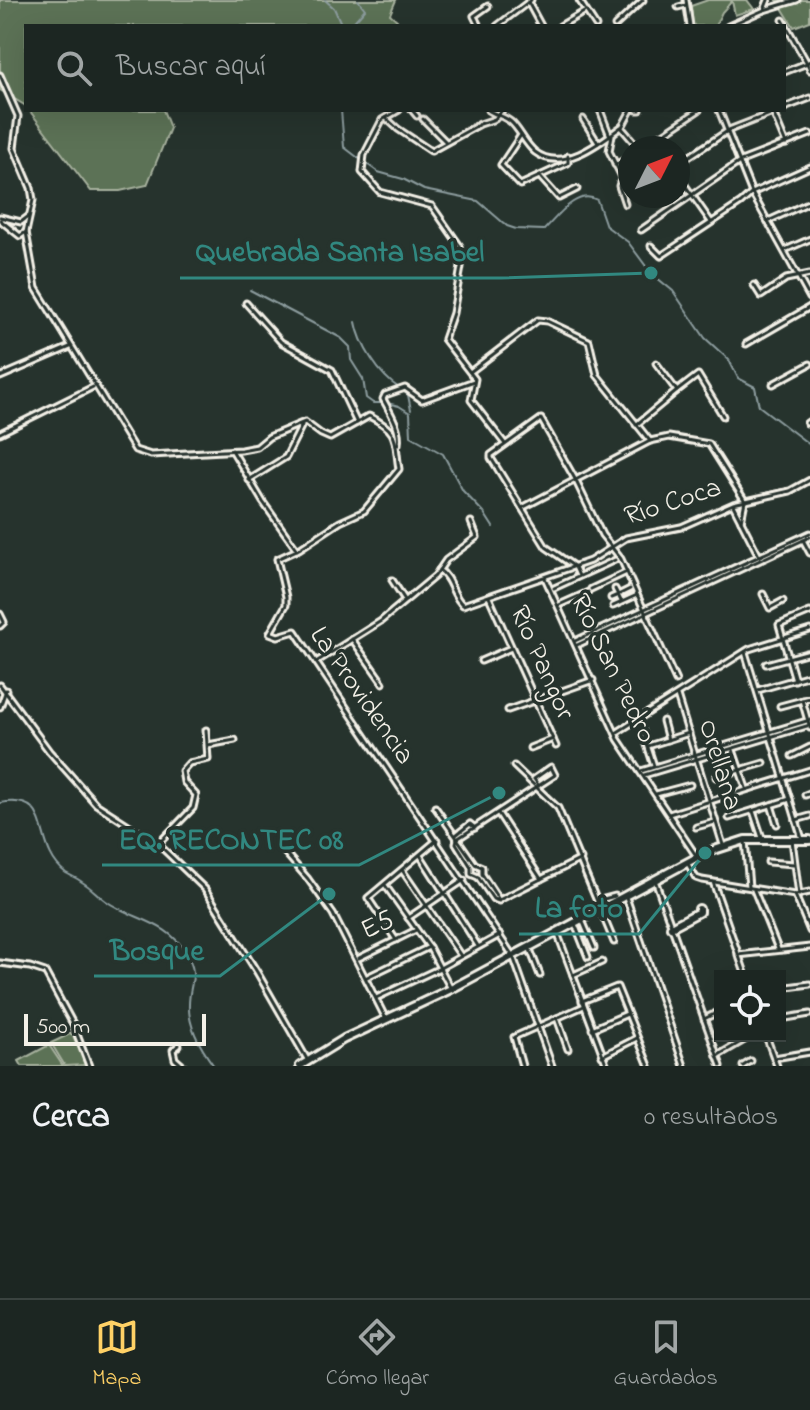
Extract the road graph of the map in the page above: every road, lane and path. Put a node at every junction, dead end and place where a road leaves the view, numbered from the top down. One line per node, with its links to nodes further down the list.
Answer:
1 (579, 0): 10 (street)
2 (643, 0): 17 (street)
3 (768, 0): 9 (street)
4 (797, 0): 9 (street)
5 (529, 1): 13 (street); 14 (street)
6 (686, 2): 8 (street); 18 (street)
7 (488, 6): 12 (street)
8 (678, 7)
9 (764, 10): 19 (street)
10 (585, 11): 15 (street); 16 (street)
11 (783, 20): 20 (street)
12 (478, 24)
13 (500, 24)
14 (540, 24)
15 (563, 24)
16 (595, 24)
17 (617, 24)
18 (690, 24)
19 (738, 24)
20 (785, 24)
21 (786, 25): 22 (street)
22 (809, 62): 23 (street); 24 (street)
23 (810, 70)
24 (786, 71)
25 (0, 75): 67 (street)
26 (810, 98): 27 (street)
27 (786, 107)
28 (396, 112): 41 (street)
29 (414, 112): 39 (street)
30 (492, 112): 38 (street)
31 (500, 112): 38 (street)
32 (601, 112): 40 (street)
33 (605, 112): 40 (street)
34 (635, 112): 44 (street)
35 (696, 112): 50 (street)
36 (720, 112): 45 (street)
37 (773, 112): 45 (street); 53 (street)
38 (497, 115): 47 (street); 51 (street)
39 (417, 116)
40 (602, 116): 48 (street)
41 (386, 118): 51 (street); 86 (street)
42 (423, 119): 51 (street)
43 (583, 119): 52 (street)
44 (622, 127): 48 (street); 49 (street)
45 (729, 130): 55 (street); 56 (street)
46 (810, 134): 53 (street)
47 (521, 135): 54 (street); 61 (street)
48 (611, 135): 52 (street); 58 (street)
49 (630, 136)
50 (660, 136)
51 (447, 142)
52 (599, 144): 54 (street)
53 (786, 144): 56 (street)
54 (568, 156): 61 (street)
55 (690, 156)
56 (741, 161): 64 (street); 65 (street)
57 (618, 164): 58 (street)
58 (615, 165): 60 (street)
59 (810, 167): 64 (street)
60 (618, 170)
61 (540, 177): 62 (street)
62 (577, 189)
63 (690, 190): 65 (street)
64 (752, 193): 69 (street); 70 (street)
65 (693, 194): 70 (street); 71 (street)
66 (810, 202): 69 (street)
67 (31, 215): 68 (street); 72 (street)
68 (0, 219): 72 (street)
69 (768, 221): 75 (street)
70 (711, 222): 74 (street)
71 (641, 230)
72 (26, 232): 83 (street)
73 (810, 239): 75 (street)
74 (651, 246)
75 (785, 250): 77 (street)
76 (810, 274): 77 (street)
77 (799, 278): 78 (street); 79 (street)
78 (754, 285)
79 (810, 298)
80 (246, 303): 94 (street)
81 (810, 307): 82 (street)
82 (746, 344)
83 (71, 347): 87 (street); 90 (street)
84 (656, 363): 91 (street)
85 (810, 364): 89 (street)
86 (470, 373): 88 (street); 95 (street)
87 (0, 377)
88 (475, 380): 98 (street); 99 (street)
89 (773, 384)
90 (95, 386): 96 (street); 100 (street)
91 (677, 391): 92 (street); 95 (street)
92 (723, 416)
93 (303, 422): 94 (street); 101 (street); 104 (street)
94 (357, 423): 98 (street)
95 (636, 425): 97 (street)
96 (0, 433)
97 (650, 441): 103 (street); 106 (street)
98 (398, 444): 114 (street, La Providencia)
99 (505, 444): 103 (street); 108 (street)
100 (232, 450): 101 (street); 102 (street)
101 (241, 450): 102 (street)
102 (236, 456): 104 (street)
103 (575, 479): 108 (street); 113 (street)
104 (249, 480): 114 (street)
105 (810, 480): 106 (street, Río Coca)
106 (745, 501): 107 (street, Río Coca); 109 (street)
107 (733, 504): 109 (street); 113 (street, Río Coca)
108 (522, 508): 118 (street)
109 (741, 521): 116 (street)
110 (471, 522): 119 (street)
111 (810, 535): 112 (street); 116 (street)
112 (803, 540): 115 (street); 116 (street)
113 (611, 548): 118 (street, Río Coca); 120 (street)
114 (297, 550): 150 (street, La Providencia)
115 (810, 553)
116 (760, 558): 137 (street)
117 (615, 560): 121 (street)
118 (575, 567): 121 (street); 122 (street, Río Coca)
119 (439, 570): 130 (street, Río Coca); 132 (street)
120 (627, 572): 129 (street); 135 (street)
121 (579, 576): 124 (street)
122 (545, 578): 130 (street, Río Coca); 135 (street, Río San Pedro)
123 (392, 580): 132 (street)
124 (554, 588)
125 (615, 589): 128 (street)
126 (630, 589): 128 (street)
127 (763, 594): 133 (street)
128 (618, 595): 131 (street); 134 (street)
129 (637, 595): 134 (street); 137 (street)
130 (489, 597): 145 (street, Río Pangor)
131 (611, 598)
132 (405, 600): 143 (street)
133 (783, 601)
134 (621, 602): 136 (street)
135 (558, 606): 144 (street, Río San Pedro)
136 (613, 606)
137 (644, 611): 144 (street); 155 (street)
138 (810, 612): 142 (street)
139 (0, 614): 140 (street)
140 (0, 626)
141 (810, 630): 142 (street)
142 (783, 638): 146 (street); 148 (street)
143 (352, 639): 150 (street); 156 (street)
144 (576, 643): 153 (street, Río San Pedro)
145 (512, 648): 149 (street); 163 (street, Río Pangor)
146 (745, 652): 159 (street); 160 (street)
147 (810, 652): 148 (street)
148 (789, 658): 151 (street); 154 (street)
149 (481, 661)
150 (316, 662): 212 (street, La Providencia)
151 (766, 664)
152 (810, 675): 154 (street)
153 (593, 680): 163 (street); 171 (street, Río San Pedro)
154 (795, 680): 159 (street)
155 (676, 681)
156 (383, 683)
157 (0, 685): 158 (street)
158 (6, 690): 165 (street); 216 (street)
159 (758, 690): 173 (street)
160 (677, 696): 167 (street); 172 (street, Orellana)
161 (810, 698): 162 (street)
162 (802, 700): 164 (street); 169 (street)
163 (535, 701): 166 (street); 174 (street, Río Pangor)
164 (780, 706)
165 (0, 707)
166 (508, 710)
167 (639, 720): 171 (street); 179 (street)
168 (663, 721): 176 (street)
169 (809, 724): 173 (street)
170 (206, 730): 177 (street)
171 (616, 733): 190 (street, Río San Pedro)
172 (689, 733): 176 (street); 184 (street, Orellana)
173 (770, 735): 182 (street); 184 (street); 192 (street)
174 (553, 739): 178 (street, Río Pangor); 181 (street)
175 (235, 740): 177 (street)
176 (668, 740): 179 (street)
177 (208, 745): 216 (street)
178 (556, 746)
179 (648, 746): 187 (street)
180 (810, 747): 183 (street)
181 (530, 748)
182 (733, 750): 184 (street); 188 (street)
183 (792, 756)
184 (696, 757): 187 (street); 190 (street); 198 (street, Orellana)
185 (764, 763): 188 (street)
186 (514, 766): 194 (street)
187 (654, 767): 190 (street)
188 (740, 769): 191 (street); 195 (street)
189 (810, 770): 192 (street)
190 (642, 773): 196 (street, Río San Pedro)
191 (716, 777)
192 (784, 778): 195 (street); 197 (street)
193 (690, 785): 196 (street)
194 (537, 787): 194 (street); 202 (street); 221 (street)
195 (746, 789): 198 (street)
196 (656, 794): 203 (street, Río San Pedro)
197 (790, 799): 199 (street); 206 (street)
198 (709, 801): 203 (street); 207 (street, Orellana)
199 (771, 805): 201 (street); 208 (street)
200 (435, 807): 210 (street)
201 (753, 811): 205 (street); 211 (street)
202 (498, 813): 210 (street); 228 (street)
203 (669, 814): 220 (street, Río San Pedro)
204 (810, 816): 206 (street)
205 (729, 818)
206 (796, 820): 215 (street)
207 (715, 822): 209 (street); 217 (street, Orellana)
208 (777, 824)
209 (696, 827)
210 (456, 838): 225 (street)
211 (762, 838): 213 (street); 214 (street)
212 (437, 840): 219 (street); 229 (street, La Providencia)
213 (745, 840): 217 (street); 233 (street)
214 (792, 840): 215 (street); 224 (street)
215 (806, 840)
216 (158, 844): 293 (street)
217 (723, 845): 220 (street)
218 (281, 848): 262 (street)
219 (420, 855): 226 (street); 235 (street)
220 (697, 857): 222 (street)
221 (581, 859): 228 (street); 239 (street)
222 (687, 862): 230 (street); 231 (street)
223 (768, 862): 224 (street)
224 (794, 864): 236 (street)
225 (473, 865): 227 (street); 227 (street)
226 (402, 870): 232 (street); 240 (street)
227 (480, 875): 228 (street)
228 (541, 879)
229 (464, 880): 235 (street); 249 (street, La Providencia)
230 (655, 880): 238 (street); 245 (street)
231 (713, 882): 233 (street); 258 (street)
232 (385, 885): 243 (street); 250 (street)
233 (751, 888): 236 (street); 257 (street)
234 (810, 892): 236 (street)
235 (445, 893): 240 (street); 252 (street)
236 (797, 895): 247 (street)
237 (615, 896): 239 (street)
238 (626, 897): 241 (street); 302 (street)
239 (599, 901): 241 (street)
240 (428, 905): 243 (street); 259 (street)
241 (603, 909): 244 (street); 251 (street)
242 (699, 909): 245 (street)
243 (408, 918): 246 (street)
244 (578, 922): 248 (street); 256 (street); 261 (street)
245 (671, 927): 281 (street)
246 (416, 930): 250 (street, E5); 253 (street)
247 (810, 931)
248 (557, 933): 254 (street); 268 (street)
249 (500, 935): 252 (street); 260 (street, La Providencia)
250 (396, 940): 262 (street, E5)
251 (614, 942)
252 (478, 946): 259 (street)
253 (429, 947): 265 (street); 269 (street)
254 (529, 947): 260 (street); 267 (street)
255 (810, 947): 257 (street)
256 (594, 948)
257 (778, 949): 258 (street)
258 (738, 955): 266 (street)
259 (461, 956): 265 (street)
260 (513, 956): 272 (street); 282 (street, La Providencia)
261 (588, 957)
262 (358, 959): 269 (street)
263 (602, 962): 268 (street)
264 (0, 963): 295 (street)
265 (440, 968): 272 (street); 273 (street)
266 (744, 970)
267 (540, 975)
268 (573, 975): 274 (street)
269 (367, 978): 273 (street)
270 (810, 984): 271 (street)
271 (786, 987)
272 (451, 989): 280 (street)
273 (376, 998): 280 (street)
274 (583, 1003): 275 (street); 278 (street); 283 (street)
275 (627, 1014): 283 (street); 284 (street)
276 (714, 1014): 281 (street)
277 (810, 1014): 279 (street)
278 (557, 1018): 282 (street); 288 (street)
279 (786, 1018)
280 (386, 1019): 293 (street)
281 (704, 1019): 291 (street)
282 (539, 1027): 298 (street); 299 (street, La Providencia)
283 (592, 1029): 290 (street)
284 (637, 1038): 290 (street); 301 (street)
285 (741, 1042): 291 (street)
286 (768, 1042): 292 (street)
287 (179, 1045): 296 (street)
288 (568, 1049)
289 (810, 1052): 292 (street)
290 (602, 1056): 300 (street)
291 (717, 1056): 303 (street)
292 (774, 1058): 305 (street)
293 (308, 1061): 297 (street)
294 (751, 1061): 304 (street)
295 (89, 1066)
296 (183, 1066)
297 (300, 1066)
298 (522, 1066)
299 (552, 1066)
300 (607, 1066)
301 (649, 1066)
302 (684, 1066)
303 (721, 1066)
304 (743, 1066)
305 (777, 1066)

